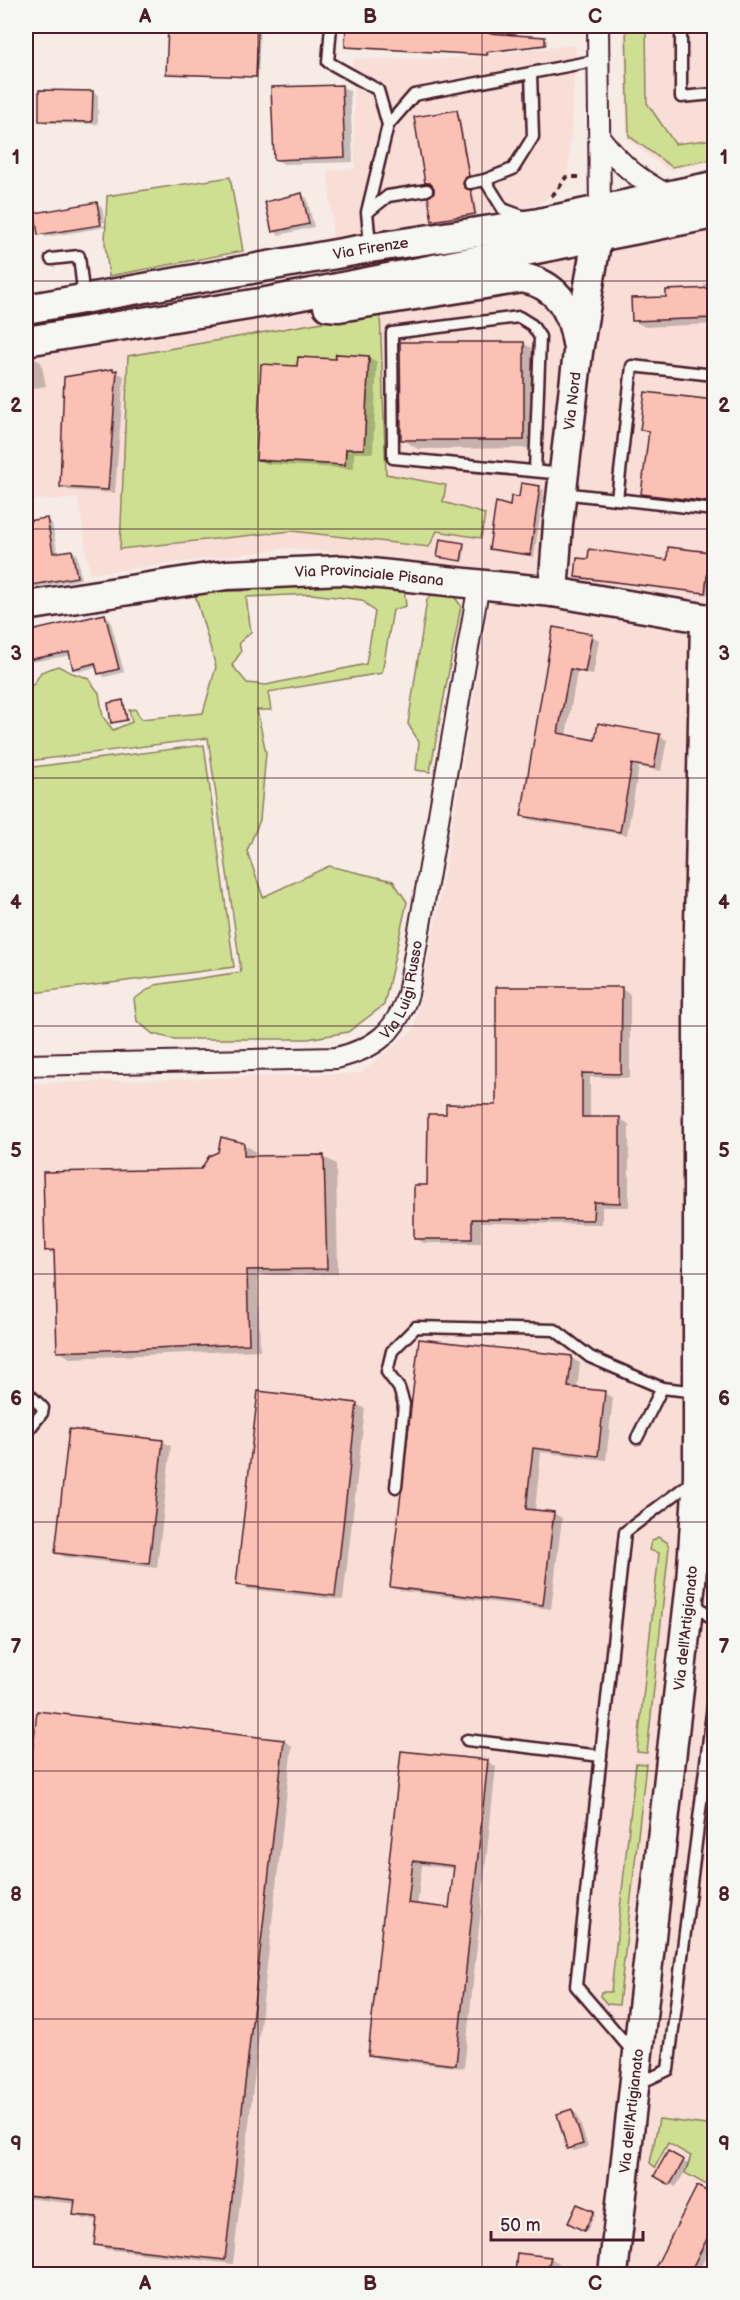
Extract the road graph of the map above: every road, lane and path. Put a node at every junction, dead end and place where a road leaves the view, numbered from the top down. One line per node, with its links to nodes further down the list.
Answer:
1 (331, 26): 7 (lane)
2 (598, 26): 4 (street)
3 (681, 26): 6 (lane)
4 (599, 60): 5 (lane); 8 (street)
5 (531, 73): 7 (lane); 10 (lane)
6 (714, 94)
7 (388, 125): 15 (lane)
8 (600, 138): 14 (street); 18 (street)
9 (569, 177): 16 (path)
10 (485, 180): 11 (lane); 16 (lane)
11 (470, 183)
12 (714, 186): 14 (street, Via Firenze)
13 (427, 190): 15 (lane)
14 (669, 196): 18 (street, Via Firenze)
15 (367, 212): 19 (lane)
16 (542, 212): 18 (street, Via Firenze); 19 (street, Via Firenze)
17 (714, 214): 18 (street, Via Firenze)
18 (599, 223): 22 (street, Via Firenze); 25 (street, Via Nord)
19 (370, 248): 21 (street, Via Firenze)
20 (51, 259): 21 (lane)
21 (84, 299): 23 (street, Via Firenze)
22 (266, 302): 24 (street, Via Firenze); 25 (street, Via Firenze)
23 (26, 309)
24 (26, 341)
25 (578, 352): 27 (street, Via Nord)
26 (714, 375): 28 (lane)
27 (551, 477): 27 (lane); 28 (lane); 31 (street, Via Nord)
28 (617, 499): 29 (lane)
29 (714, 510)
30 (479, 584): 31 (street, Via Provinciale Pisana); 32 (street, Via Provinciale Pisana); 34 (street, Via Luigi Russo)
31 (553, 592): 33 (street, Via Provinciale Pisana)
32 (26, 606)
33 (710, 620): 37 (street, Via dell'Artigianato)
34 (26, 1065)
35 (662, 1388): 37 (lane); 39 (lane); 41 (lane)
36 (26, 1391): 38 (lane)
37 (698, 1392): 40 (street, Via dell'Artigianato)
38 (26, 1433)
39 (637, 1438)
40 (698, 1477): 42 (street, Via dell'Artigianato); 46 (lane)
41 (396, 1487)
42 (689, 1598): 43 (lane); 47 (street, Via dell'Artigianato)
43 (714, 1621)
44 (714, 1697): 47 (lane)
45 (467, 1740): 46 (lane)
46 (601, 1756): 47 (lane)
47 (636, 2071): 48 (street, Via dell'Artigianato)
48 (613, 2274)

